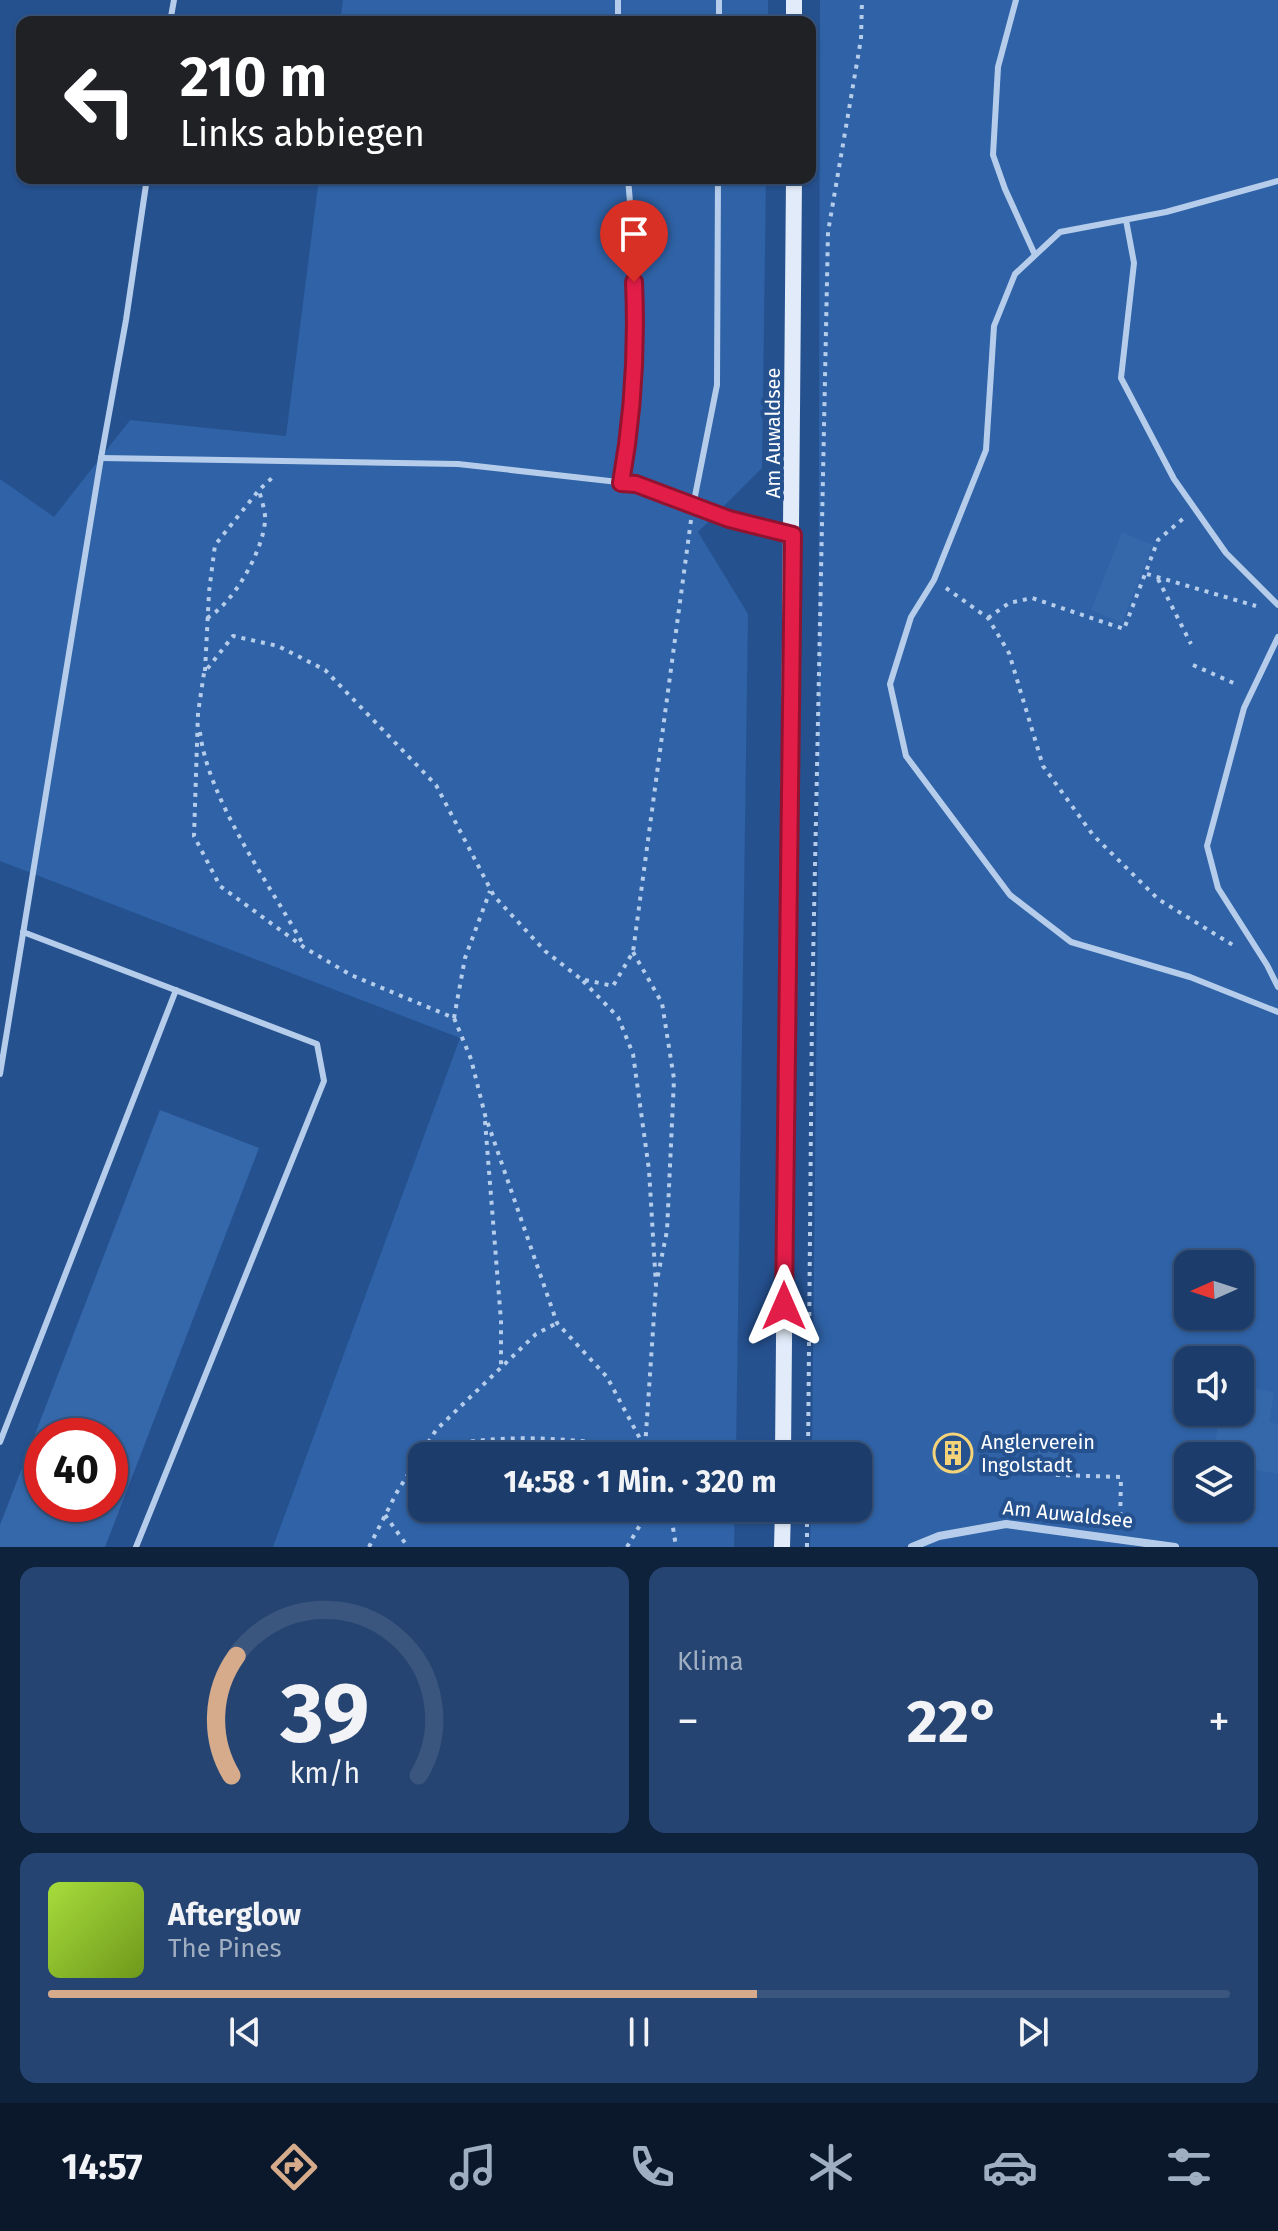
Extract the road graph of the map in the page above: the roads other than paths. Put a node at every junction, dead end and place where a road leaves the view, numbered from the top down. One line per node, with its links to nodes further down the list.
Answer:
1 (1016, 0): 8 (lane)
2 (1278, 181): 7 (lane)
3 (146, 184): 9 (lane)
4 (628, 184): 10 (lane)
5 (718, 184): 11 (lane)
6 (794, 184): 12 (street, Am Auwaldsee)
7 (1126, 220): 8 (lane); 13 (lane)
8 (1035, 255): 18 (lane)
9 (101, 458): 10 (lane); 15 (lane)
10 (621, 483): 11 (lane)
11 (693, 506): 12 (lane)
12 (793, 535): 21 (street, Am Auwaldsee)
13 (1278, 605)
14 (1278, 637): 16 (lane)
15 (23, 932): 17 (lane); 19 (lane)
16 (1278, 987)
17 (176, 990): 20 (lane); 23 (lane)
18 (1278, 1012)
19 (0, 1074)
20 (0, 1442)
21 (783, 1442)
22 (783, 1522): 24 (street)
23 (136, 1547)
24 (782, 1547)
25 (912, 1547): 26 (street, Am Auwaldsee)
26 (1175, 1547)

